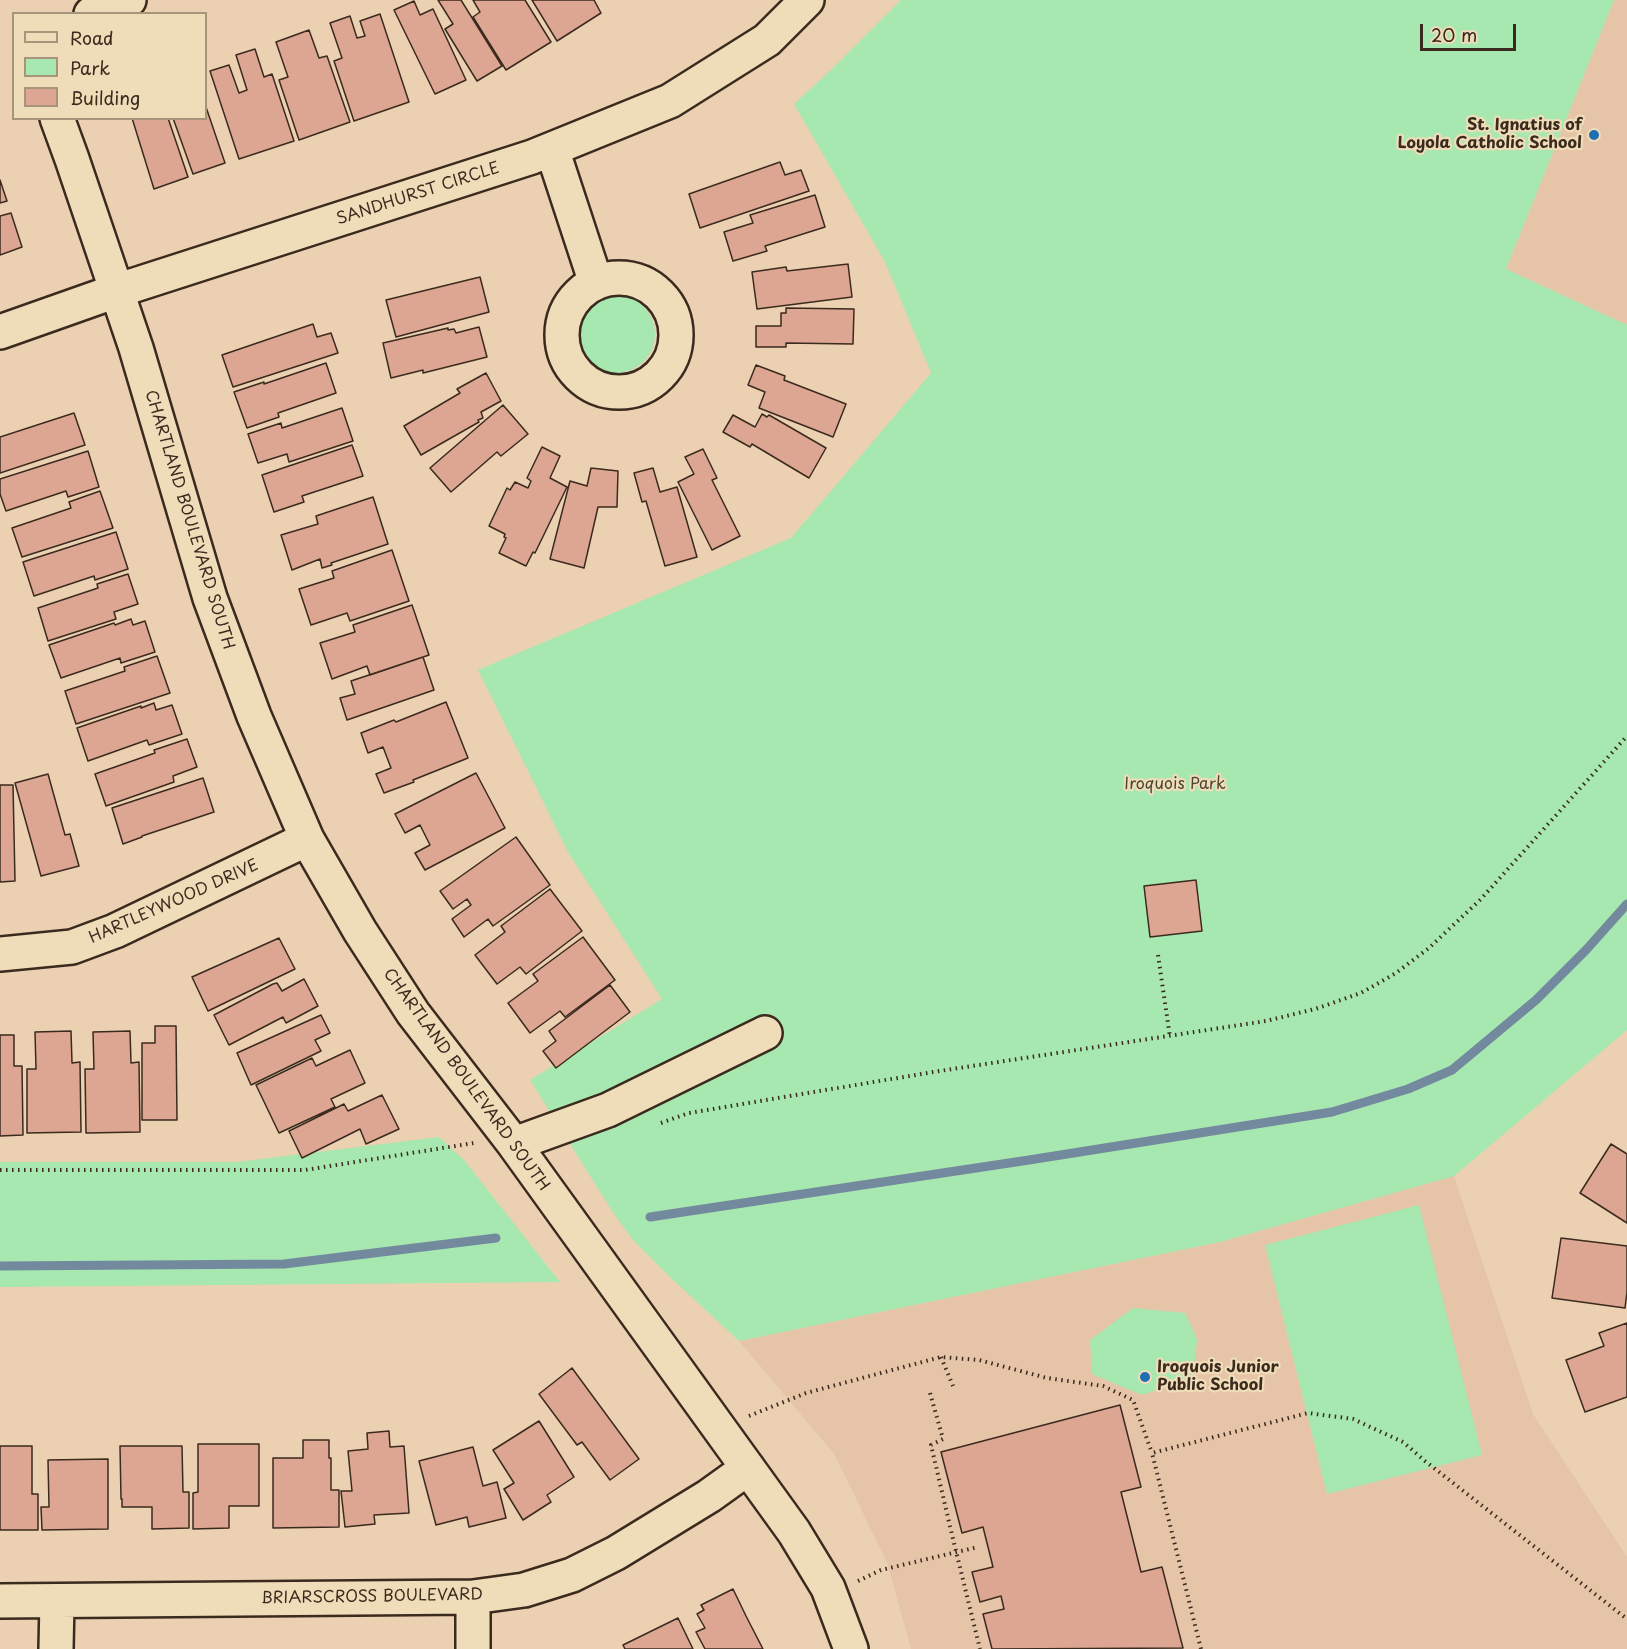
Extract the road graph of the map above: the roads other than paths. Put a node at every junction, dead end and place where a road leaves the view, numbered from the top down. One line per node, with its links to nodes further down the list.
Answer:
1 (129, 0): 3 (street)
2 (807, 0): 5 (street, SANDHURST CIRCLE)
3 (96, 12)
4 (58, 120): 7 (street, CHARTLAND BOULEVARD SOUTH)
5 (552, 149): 6 (street); 7 (street, SANDHURST CIRCLE)
6 (596, 283)
7 (116, 291): 8 (street, SANDHURST CIRCLE); 9 (street, CHARTLAND BOULEVARD SOUTH)
8 (0, 332)
9 (307, 839): 10 (street, HARTLEYWOOD DRIVE); 12 (street, CHARTLAND BOULEVARD SOUTH)
10 (0, 954)
11 (765, 1033): 12 (street)
12 (514, 1144): 13 (street, CHARTLAND BOULEVARD SOUTH)
13 (748, 1468): 14 (street, BRIARSCROSS BOULEVARD); 19 (street, CHARTLAND BOULEVARD SOUTH)
14 (473, 1597): 16 (street, BRIARSCROSS BOULEVARD); 18 (street)
15 (0, 1601): 16 (street, BRIARSCROSS BOULEVARD)
16 (57, 1601): 17 (street)
17 (56, 1649)
18 (473, 1649)
19 (851, 1649)

